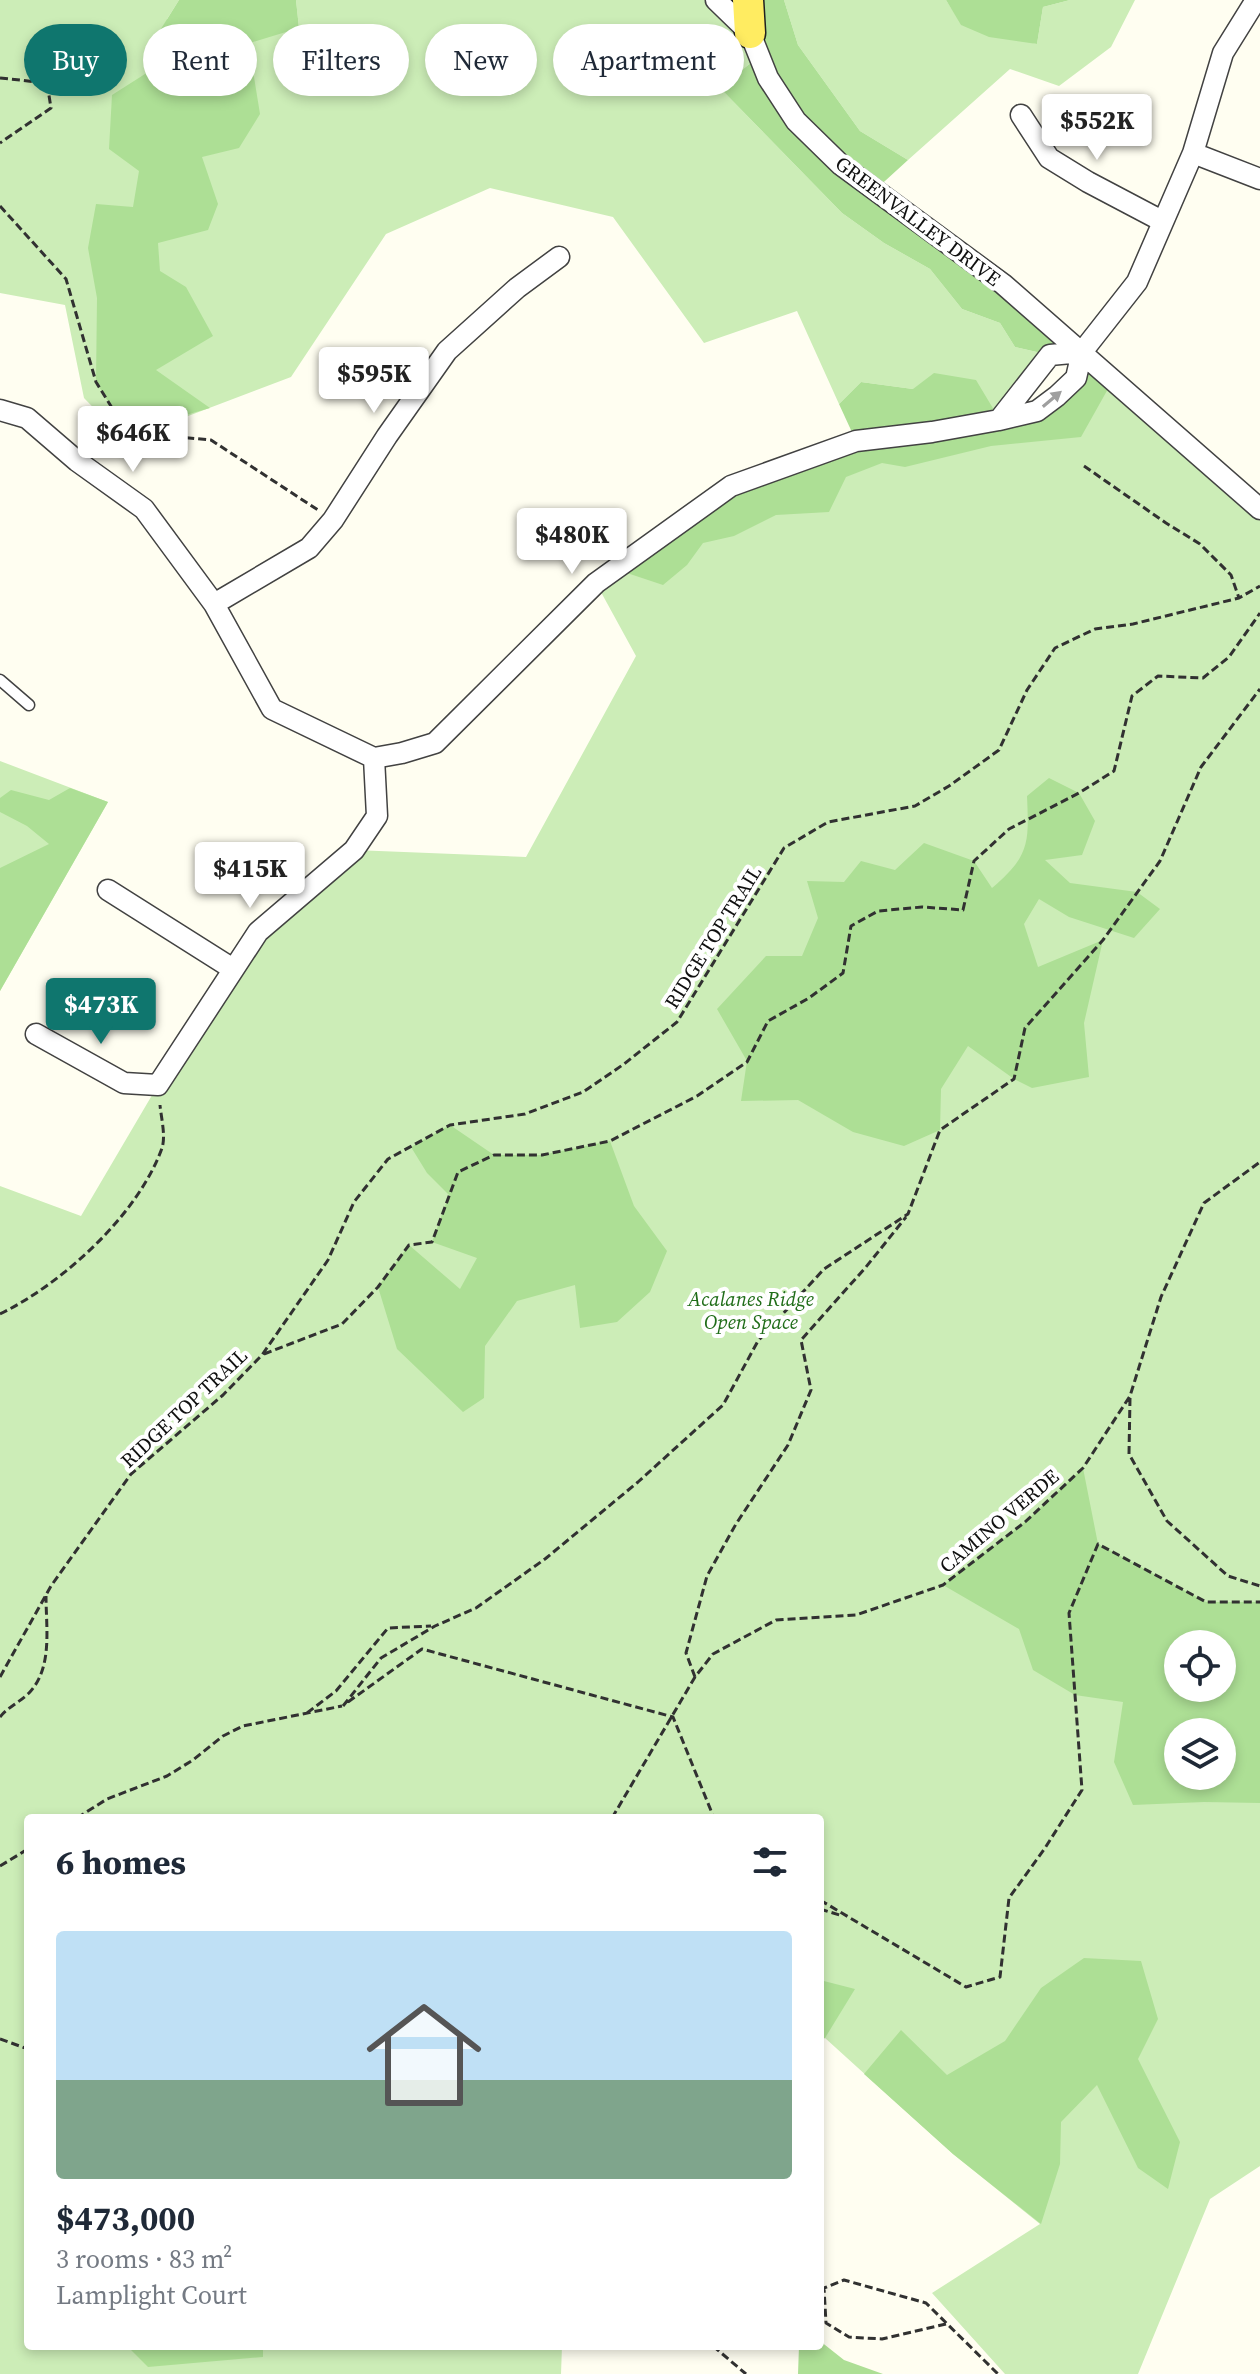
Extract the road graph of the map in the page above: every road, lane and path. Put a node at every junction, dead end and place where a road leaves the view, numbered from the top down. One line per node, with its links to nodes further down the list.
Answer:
1 (716, 0): 5 (street, GREENVALLEY DRIVE)
2 (738, 0): 5 (street, GREENVALLEY DRIVE)
3 (748, 0): 5 (main road)
4 (1253, 1): 9 (street)
5 (750, 33): 14 (street, GREENVALLEY DRIVE)
6 (0, 78): 8 (path)
7 (1021, 115): 12 (street)
8 (0, 143)
9 (1193, 153): 10 (street); 12 (street)
10 (1260, 179)
11 (0, 206): 19 (path)
12 (1162, 221): 14 (street)
13 (559, 257): 19 (street)
14 (1082, 352): 16 (street); 16 (street, one-way to 14); 18 (street, GREENVALLEY DRIVE)
15 (0, 410): 22 (street)
16 (999, 420): 27 (street)
17 (1084, 466): 21 (path)
18 (1260, 509)
19 (333, 520): 22 (street)
20 (1260, 586): 21 (path, RIDGE TOP TRAIL)
21 (1239, 598): 35 (path, RIDGE TOP TRAIL)
22 (214, 604): 27 (street)
23 (1260, 613): 35 (path)
24 (0, 680): 26 (lane)
25 (1260, 689): 33 (path)
26 (29, 705)
27 (374, 758): 29 (street)
28 (108, 890): 29 (street)
29 (233, 969): 31 (street)
30 (36, 1034): 31 (street)
31 (158, 1085): 34 (path)
32 (1260, 1162): 36 (path, CAMINO VERDE)
33 (908, 1214): 40 (path); 42 (path)
34 (0, 1314)
35 (262, 1355): 38 (path, RIDGE TOP TRAIL)
36 (1130, 1396): 37 (path, CAMINO VERDE); 42 (path, CAMINO VERDE)
37 (1260, 1586)
38 (46, 1595): 41 (path, RIDGE TOP TRAIL); 45 (path)
39 (1260, 1602): 54 (path)
40 (435, 1626): 43 (path); 44 (path)
41 (0, 1677)
42 (695, 1677): 46 (path, CAMINO VERDE)
43 (343, 1706): 44 (path); 46 (path)
44 (305, 1714): 47 (path)
45 (0, 1717)
46 (673, 1717): 48 (path, CAMINO VERDE); 49 (path)
47 (83, 1814)
48 (614, 1814)
49 (712, 1814)
50 (24, 1851): 51 (path)
51 (0, 1866)
52 (824, 1902): 54 (path)
53 (824, 1910): 54 (path)
54 (851, 1919)
55 (0, 2039): 56 (path)
56 (24, 2048)
57 (946, 2324): 57 (path); 60 (path)
58 (718, 2350): 59 (path)
59 (746, 2374)
60 (998, 2374)

